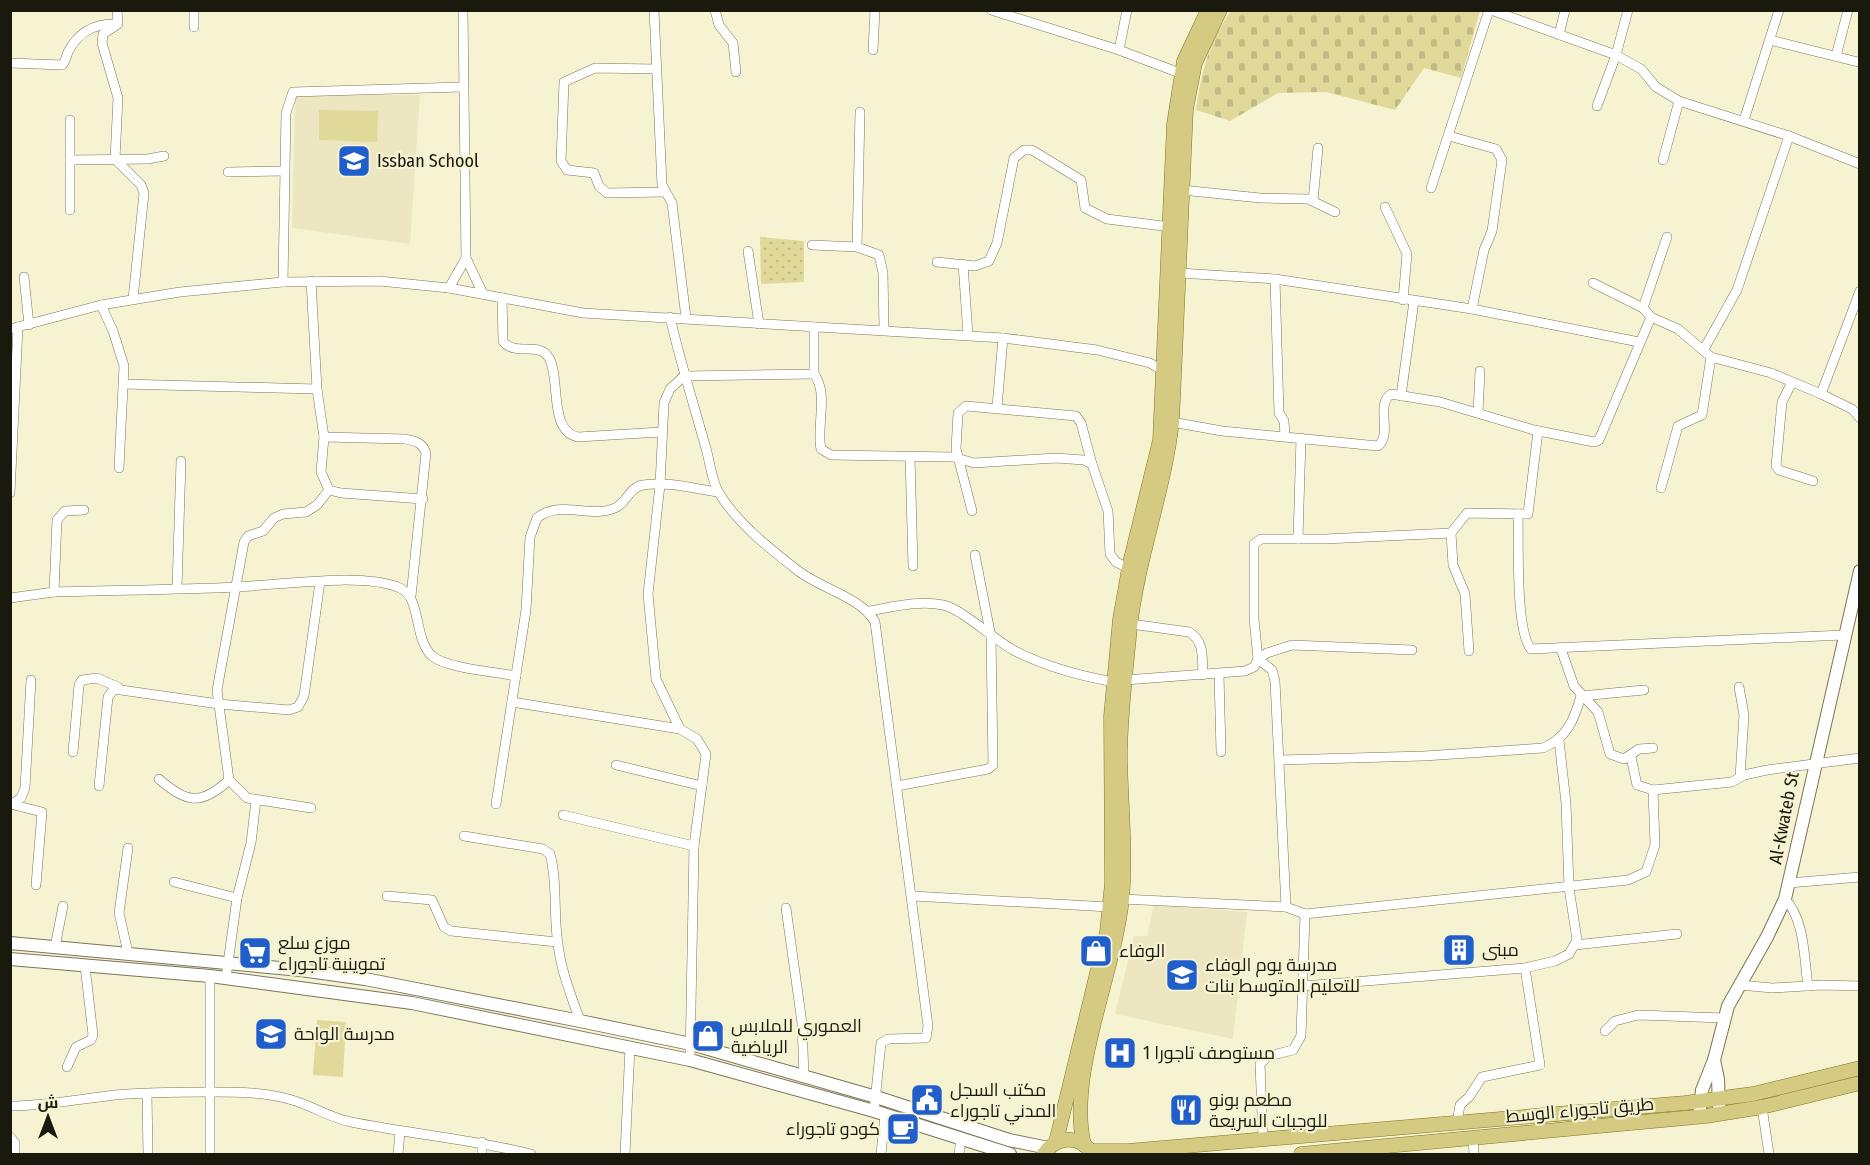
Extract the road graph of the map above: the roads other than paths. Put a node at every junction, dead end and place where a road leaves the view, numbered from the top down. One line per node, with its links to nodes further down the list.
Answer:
1 (117, 10): 16 (street)
2 (194, 10): 17 (street)
3 (463, 10): 29 (street)
4 (654, 10): 26 (street)
5 (715, 10): 27 (street)
6 (875, 10): 20 (street)
7 (991, 10): 21 (street)
8 (1127, 10): 21 (street)
9 (1208, 10): 28 (main road)
10 (1220, 10): 28 (main road)
11 (1490, 10): 18 (street); 35 (street)
12 (1565, 10): 18 (street)
13 (1628, 10): 22 (street)
14 (1779, 10): 19 (street)
15 (1848, 10): 23 (street)
16 (118, 24): 25 (street); 39 (street)
17 (194, 27)
18 (1559, 35): 22 (street)
19 (1770, 40): 23 (street); 34 (street)
20 (873, 50)
21 (1119, 50): 28 (street)
22 (1616, 55): 30 (street); 31 (street)
23 (1836, 56): 24 (street)
24 (1858, 62)
25 (10, 63)
26 (656, 69): 47 (street); 47 (street)
27 (736, 72)
28 (1185, 76): 46 (main road); 52 (main road)
29 (462, 87): 43 (street); 57 (street)
30 (1679, 101): 34 (street); 41 (street)
31 (1597, 106)
32 (860, 112): 55 (street)
33 (70, 120): 40 (street)
34 (1744, 120): 36 (street)
35 (1449, 136): 45 (street); 75 (street)
36 (1789, 136): 42 (street); 87 (street)
37 (1318, 148): 48 (street)
38 (164, 156): 39 (street)
39 (115, 159): 40 (street); 70 (street)
40 (70, 160): 50 (street)
41 (1663, 160)
42 (1860, 164)
43 (284, 171): 44 (street); 64 (street)
44 (228, 172)
45 (1431, 188)
46 (1182, 190): 48 (street); 60 (main road)
47 (665, 192): 78 (street)
48 (1312, 201): 51 (street)
49 (1385, 207): 71 (street)
50 (70, 210)
51 (1335, 212)
52 (1171, 227): 59 (street); 90 (main road)
53 (1667, 237): 74 (street)
54 (812, 245): 55 (street)
55 (857, 247): 83 (street)
56 (748, 251): 79 (street)
57 (466, 258): 66 (street); 68 (street)
58 (937, 262): 59 (street)
59 (963, 264): 84 (street)
60 (1179, 273): 62 (street); 90 (main road)
61 (24, 277): 80 (street)
62 (1275, 279): 71 (street); 103 (street)
63 (311, 281): 64 (street); 66 (street); 94 (street)
64 (283, 282): 70 (street)
65 (1593, 283): 74 (street)
66 (449, 288): 68 (street)
67 (1860, 291): 95 (street)
68 (483, 294): 69 (street)
69 (502, 298): 76 (street); 102 (street)
70 (133, 299): 73 (street)
71 (1403, 300): 72 (street)
72 (1414, 301): 75 (street); 96 (street)
73 (101, 305): 80 (street); 93 (street)
74 (1643, 308): 77 (street)
75 (1472, 309): 86 (street)
76 (670, 317): 78 (street); 91 (street)
77 (1651, 317): 86 (street); 87 (street)
78 (686, 318): 79 (street)
79 (759, 324): 81 (street)
80 (29, 325): 82 (street)
81 (814, 327): 83 (street); 89 (street)
82 (14, 328): 116 (street)
83 (884, 330): 84 (street)
84 (968, 335): 85 (street)
85 (1003, 338): 90 (street); 97 (street)
86 (1639, 342): 101 (street)
87 (1707, 353): 92 (street); 113 (street)
88 (1480, 370): 98 (street)
89 (814, 374): 91 (street); 106 (street)
90 (1169, 375): 100 (main road); 126 (main road)
91 (684, 376): 102 (street); 115 (street)
92 (1792, 382): 95 (street); 111 (street)
93 (123, 384): 94 (street); 110 (street)
94 (317, 389): 104 (street)
95 (1821, 394): 99 (street)
96 (1401, 396): 98 (street); 105 (street)
97 (997, 407): 107 (street); 109 (street)
98 (1478, 413): 101 (street)
99 (1860, 418)
100 (1172, 422): 103 (street); 126 (main road)
101 (1538, 431): 120 (street)
102 (661, 432): 112 (street)
103 (1285, 436): 105 (street)
104 (324, 437): 114 (street); 117 (street)
105 (1301, 438): 122 (street)
106 (909, 456): 107 (street); 124 (street)
107 (958, 458): 109 (street); 119 (street)
108 (181, 461): 128 (street)
109 (1092, 464): 126 (street)
110 (119, 468)
111 (1813, 481)
112 (660, 485): 115 (street); 143 (street); 152 (street)
113 (1661, 488)
114 (329, 490): 117 (street); 129 (street)
115 (718, 492): 133 (street)
116 (10, 493)
117 (423, 499): 131 (street)
118 (84, 510): 130 (street)
119 (972, 511)
120 (1518, 514): 121 (street); 137 (street)
121 (1451, 532): 122 (street); 139 (street)
122 (1298, 539): 140 (street)
123 (975, 555): 136 (street)
124 (913, 567)
125 (1860, 571): 135 (main road, Al-Kwateb St)
126 (1134, 572): 134 (main road); 145 (main road)
127 (320, 582): 129 (street); 131 (street); 151 (street)
128 (177, 588): 129 (street); 130 (street)
129 (233, 588): 151 (street)
130 (54, 592): 132 (street)
131 (411, 596): 143 (street)
132 (10, 598)
133 (869, 611): 136 (street); 167 (street)
134 (1131, 624): 142 (street); 145 (main road)
135 (1843, 635): 137 (street); 161 (main road, Al-Kwateb St)
136 (991, 637): 145 (street); 167 (street)
137 (1561, 649): 149 (street)
138 (1412, 650): 140 (street)
139 (1469, 651)
140 (1258, 659): 141 (street); 159 (street)
141 (1219, 674): 142 (street); 156 (street)
142 (1203, 675): 145 (street)
143 (516, 676): 150 (street)
144 (31, 680): 171 (street)
145 (1120, 681): 185 (main road); 188 (main road)
146 (118, 687): 151 (street); 155 (street); 165 (street)
147 (1739, 687): 162 (street)
148 (1644, 690): 149 (street)
149 (1581, 696): 153 (street); 157 (street)
150 (512, 702): 152 (street); 170 (street)
151 (219, 704): 164 (street)
152 (680, 729): 166 (street)
153 (1559, 740): 159 (street); 181 (street)
154 (1653, 748): 157 (street)
155 (73, 752)
156 (1221, 752)
157 (1631, 757): 168 (street)
158 (1860, 758): 161 (street)
159 (1280, 760): 189 (street)
160 (616, 765): 166 (street)
161 (1814, 765): 162 (street); 179 (main road, Al-Kwateb St)
162 (1740, 777): 168 (street)
163 (159, 779): 164 (street)
164 (229, 780): 169 (street)
165 (99, 786)
166 (702, 786): 175 (street)
167 (897, 786): 183 (street)
168 (1653, 790): 181 (street)
169 (256, 800): 172 (street); 184 (street)
170 (496, 804)
171 (12, 805): 180 (street)
172 (311, 808)
173 (563, 815): 175 (street)
174 (464, 836): 193 (street)
175 (694, 846): 212 (street)
176 (128, 849): 197 (street)
177 (1860, 877): 179 (street)
178 (174, 882): 184 (street)
179 (1789, 883): 186 (main road, Al-Kwateb St)
180 (36, 885)
181 (1569, 888): 191 (street); 195 (street)
182 (387, 896): 193 (street)
183 (913, 896): 188 (street); 222 (street)
184 (237, 898): 199 (street)
185 (1122, 899): 189 (street); 211 (main road)
186 (1785, 899): 204 (main road, Al-Kwateb St); 206 (street)
187 (63, 906): 196 (street)
188 (1109, 907): 211 (main road)
189 (1286, 907): 191 (street)
190 (786, 908): 218 (street)
191 (1305, 914): 205 (street)
192 (1677, 934): 195 (street)
193 (557, 942): 209 (street)
194 (10, 944): 196 (main road)
195 (1575, 945): 201 (street)
196 (55, 947): 197 (main road)
197 (128, 953): 199 (main road)
198 (10, 959): 200 (main road)
199 (228, 962): 203 (street); 209 (main road)
200 (85, 966): 202 (main road); 216 (street)
201 (1526, 968): 205 (street); 230 (street)
202 (210, 976): 203 (main road); 220 (street)
203 (226, 978): 213 (main road)
204 (1740, 985): 206 (street); 208 (main road, Al-Kwateb St)
205 (1304, 986): 234 (street)
206 (1808, 986): 207 (street)
207 (1860, 986)
208 (1724, 1018): 210 (street); 215 (main road, Al-Kwateb St)
209 (580, 1021): 212 (main road)
210 (1605, 1031)
211 (1087, 1036): 237 (main road); 238 (main road)
212 (691, 1044): 214 (street); 218 (main road)
213 (630, 1047): 214 (main road); 245 (street)
214 (690, 1060): 227 (main road)
215 (1714, 1060): 223 (main road); 224 (main road)
216 (68, 1067)
217 (1860, 1068): 223 (main road)
218 (804, 1077): 222 (main road)
219 (1860, 1083): 226 (main road, طريق تاجوراء الوسط)
220 (210, 1092): 221 (street); 231 (street); 241 (street)
221 (147, 1094): 225 (street); 240 (street)
222 (876, 1097): 227 (street); 237 (main road)
223 (1719, 1099): 224 (main road); 228 (main road)
224 (1700, 1101): 229 (main road); 230 (main road)
225 (10, 1106)
226 (1762, 1107): 228 (main road, طريق تاجوراء الوسط); 251 (street)
227 (879, 1113): 233 (main road); 246 (street)
228 (1719, 1114): 229 (main road, طريق تاجوراء الوسط)
229 (1699, 1117): 235 (main road, طريق تاجوراء الوسط)
230 (1457, 1123): 234 (main road)
231 (400, 1132): 236 (street); 242 (street)
232 (10, 1137): 239 (street)
233 (961, 1138): 247 (street); 248 (main road)
234 (1263, 1138): 238 (main road)
235 (1473, 1138): 249 (main road, طريق تاجوراء الوسط); 250 (street)
236 (482, 1142): 243 (street); 244 (street)
237 (1050, 1148): 238 (main road)
238 (1088, 1150)
239 (15, 1155)
240 (148, 1155)
241 (210, 1155)
242 (399, 1155)
243 (482, 1155)
244 (531, 1155)
245 (626, 1155)
246 (881, 1155)
247 (959, 1155)
248 (1010, 1155)
249 (1301, 1155)
250 (1474, 1155)
251 (1769, 1155)

